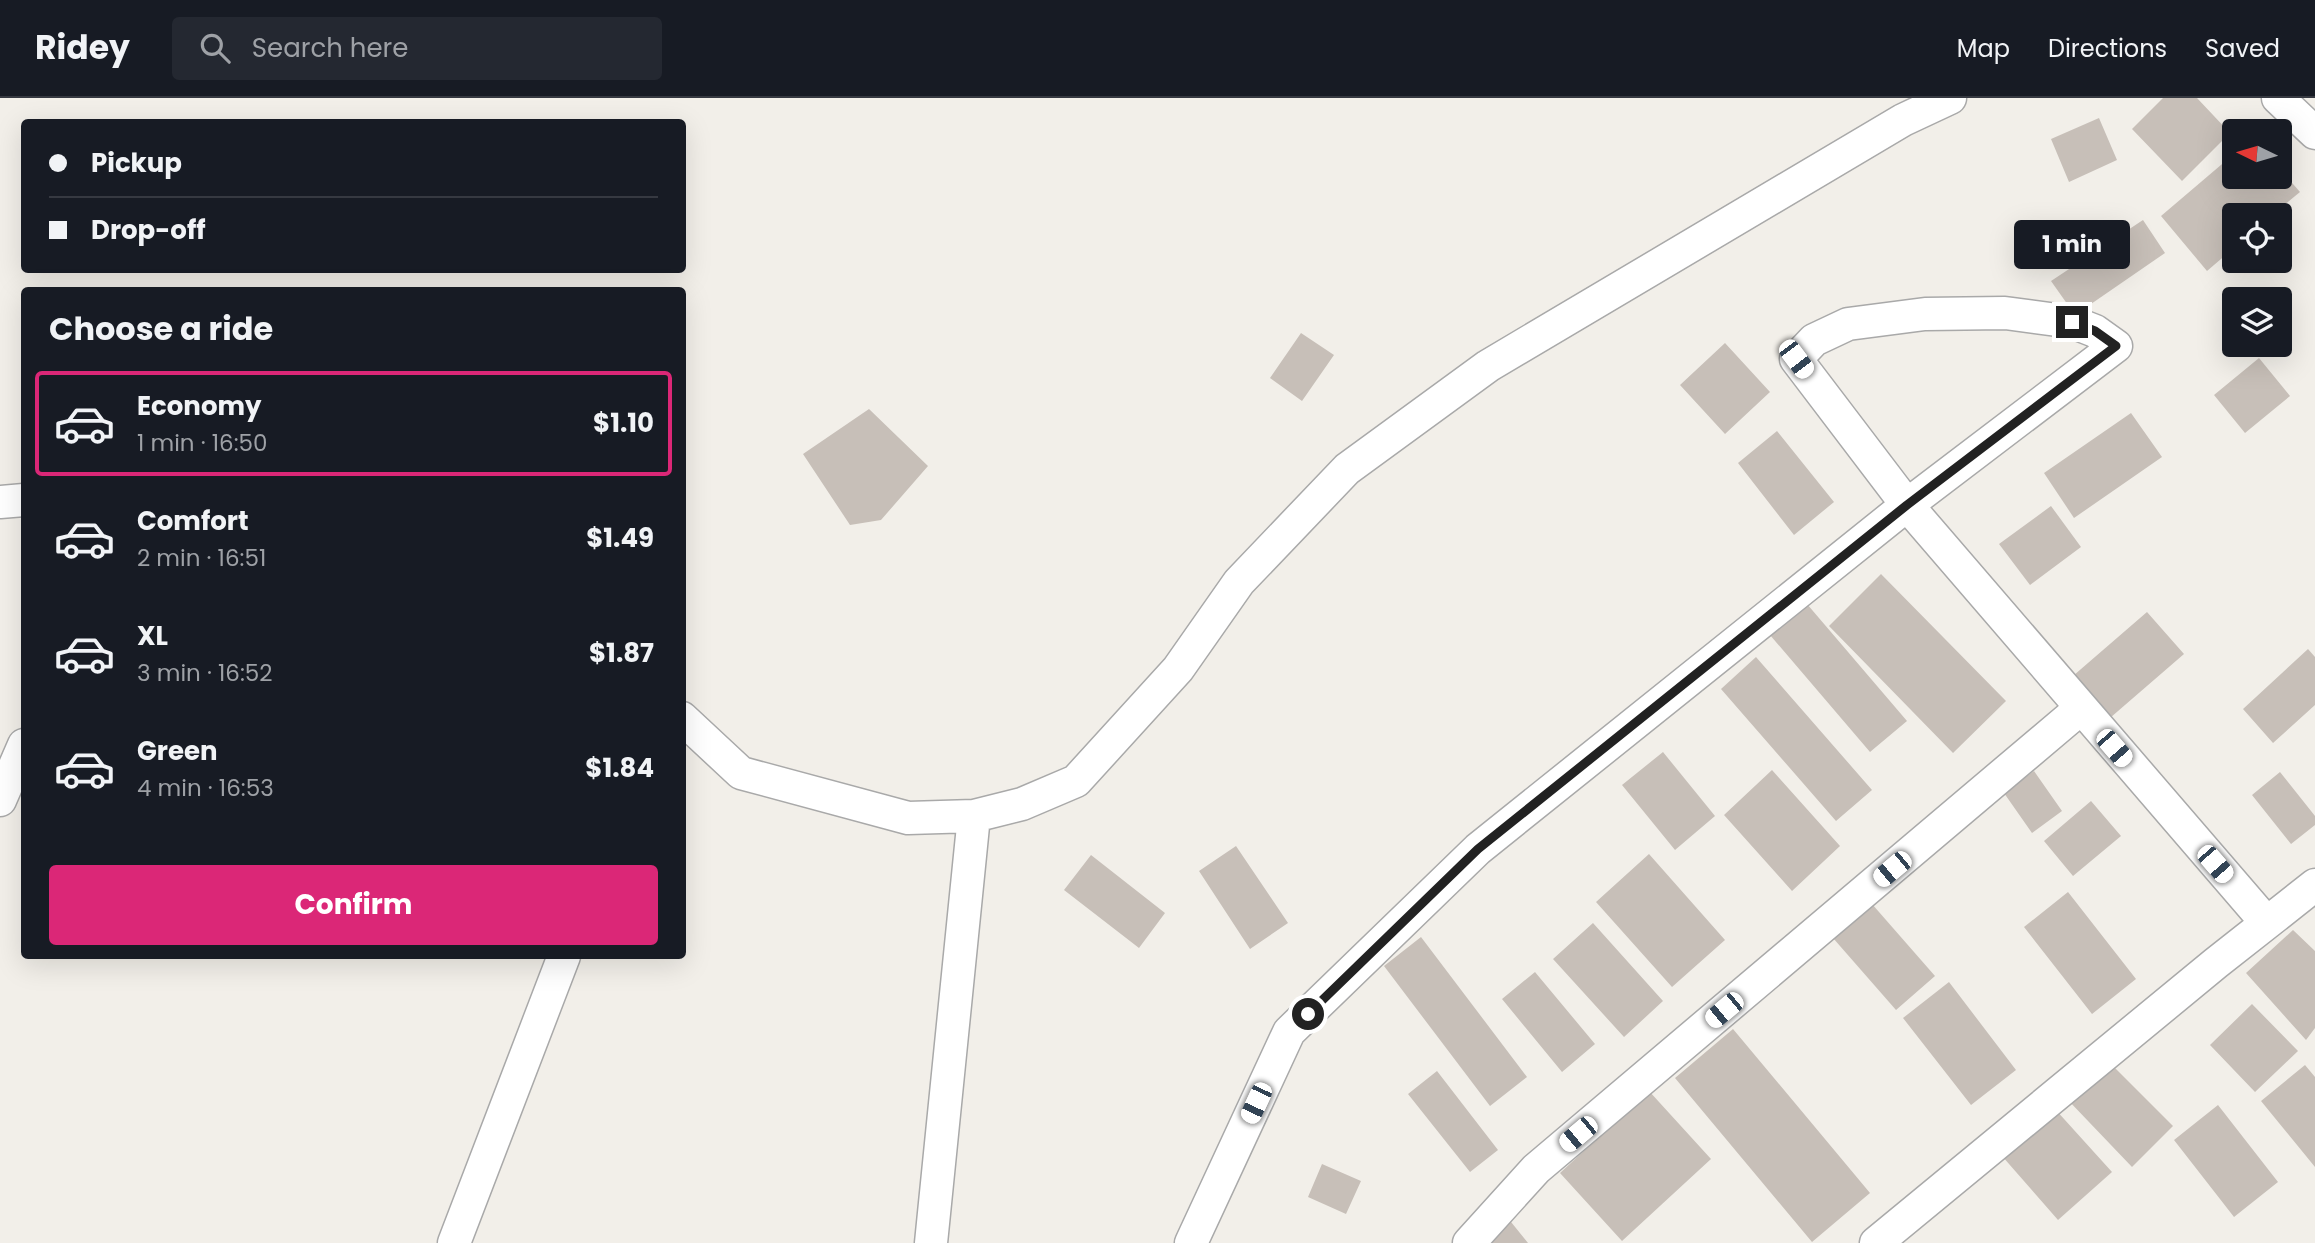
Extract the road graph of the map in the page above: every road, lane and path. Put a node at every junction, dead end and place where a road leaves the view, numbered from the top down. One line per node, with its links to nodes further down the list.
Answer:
1 (1951, 98): 11 (street)
2 (2278, 98): 3 (street)
3 (2315, 133)
4 (21, 500): 5 (street)
5 (0, 502)
6 (1907, 505): 6 (street); 7 (street); 17 (street)
7 (2080, 709): 13 (street); 18 (street)
8 (686, 722): 11 (street)
9 (21, 752): 10 (street)
10 (0, 800)
11 (974, 816): 16 (street)
12 (2315, 885): 13 (street)
13 (2266, 922): 19 (street)
14 (563, 959): 15 (street)
15 (454, 1243)
16 (930, 1243)
17 (1191, 1243)
18 (1469, 1243)
19 (1876, 1243)

